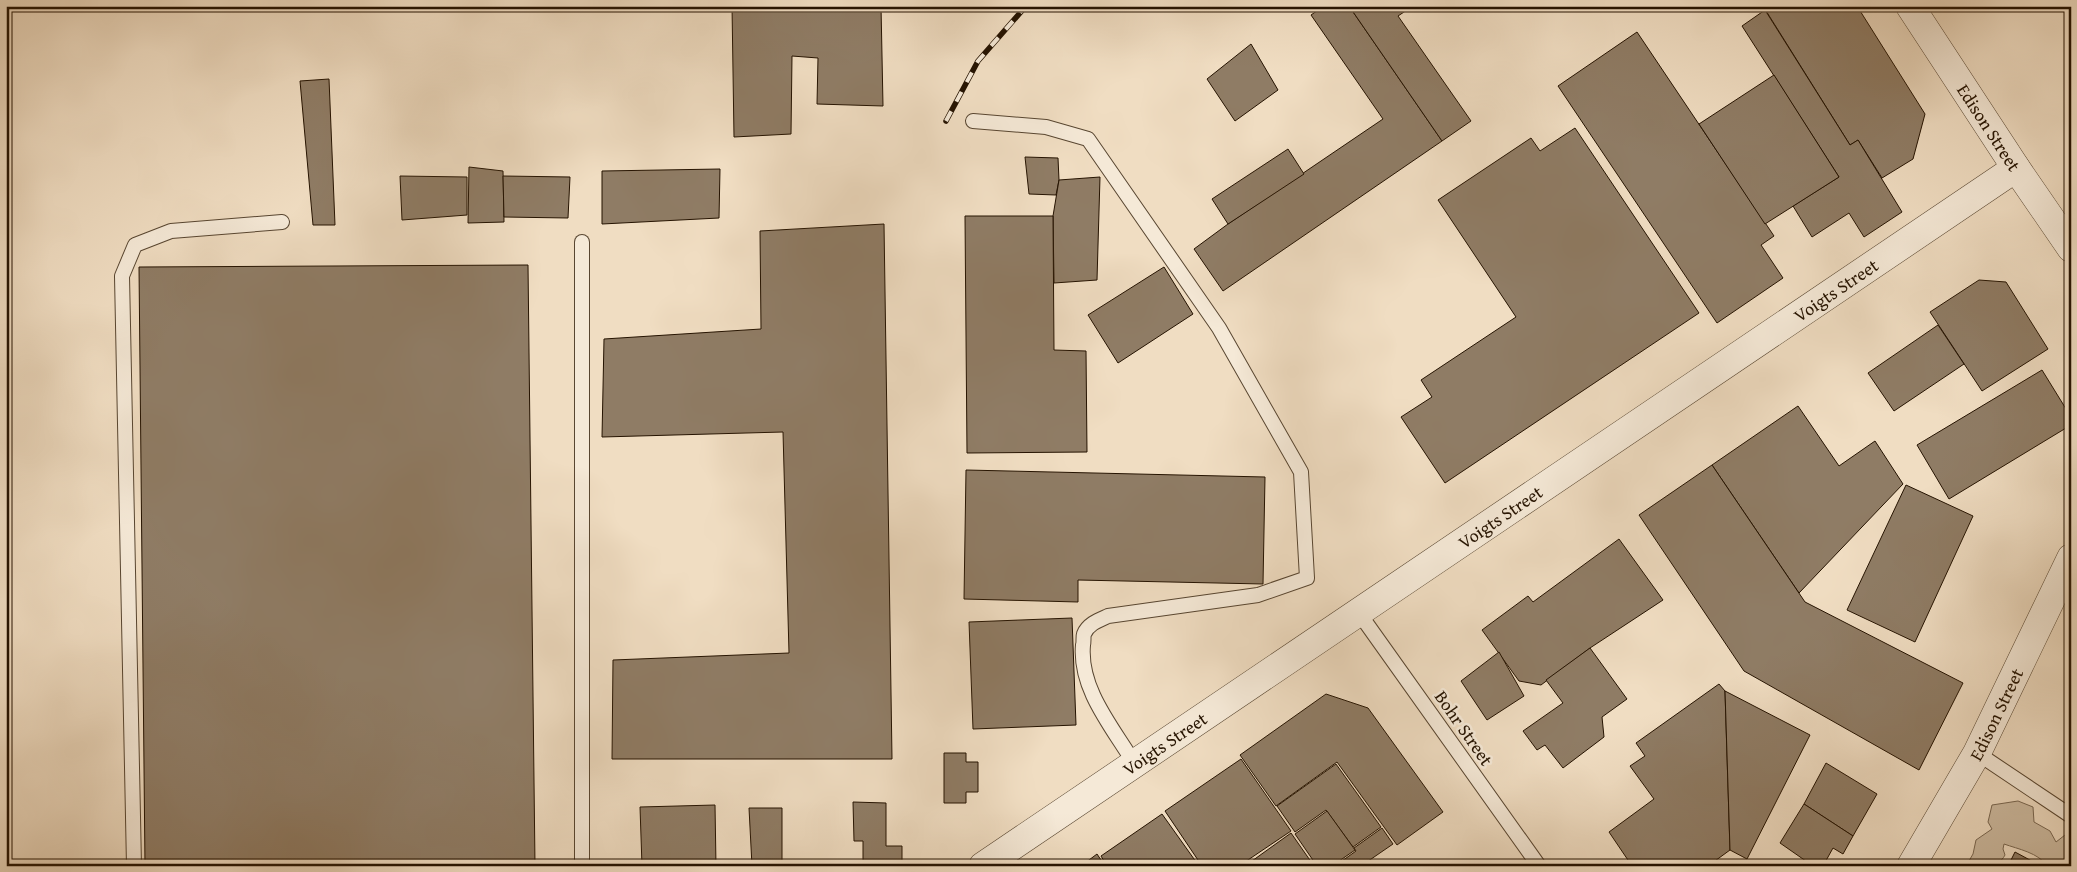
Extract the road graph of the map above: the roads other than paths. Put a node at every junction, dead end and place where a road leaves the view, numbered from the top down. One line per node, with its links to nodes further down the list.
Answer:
1 (1910, 6): 3 (street, Edison Street)
2 (973, 122): 10 (lane)
3 (2016, 168): 6 (street, Edison Street); 8 (street, Voigts Street)
4 (282, 222): 12 (lane)
5 (582, 242): 13 (lane)
6 (2071, 248)
7 (2071, 558): 9 (street, Edison Street)
8 (1359, 613): 10 (street, Voigts Street); 15 (lane, Bohr Street)
9 (1977, 753): 11 (lane); 16 (street, Edison Street)
10 (1134, 763): 14 (street, Voigts Street)
11 (2071, 816)
12 (134, 866)
13 (582, 866)
14 (983, 866)
15 (1539, 866)
16 (1911, 866)

